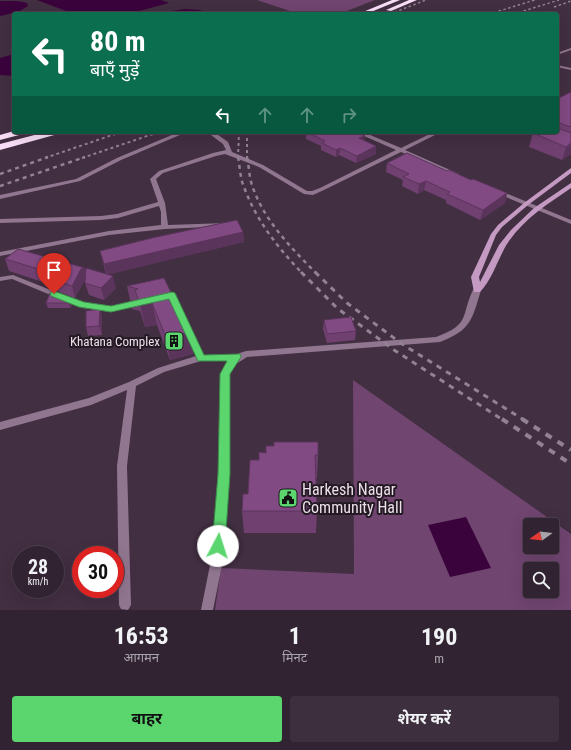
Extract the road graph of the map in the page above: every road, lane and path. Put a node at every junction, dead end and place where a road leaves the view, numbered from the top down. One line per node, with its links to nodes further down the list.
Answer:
1 (397, 0): 3 (highway)
2 (414, 0): 4 (highway)
3 (366, 12)
4 (386, 12)
5 (571, 49): 6 (street)
6 (559, 53)
7 (559, 66): 8 (street)
8 (571, 69)
9 (13, 134): 15 (highway)
10 (48, 134): 16 (highway)
11 (179, 134): 23 (street)
12 (213, 134): 18 (street)
13 (362, 134): 17 (street)
14 (434, 134): 17 (street)
15 (0, 138)
16 (0, 147)
17 (400, 151): 18 (street); 20 (street)
18 (229, 152): 24 (street)
19 (571, 170): 25 (street)
20 (463, 177)
21 (571, 185): 26 (street)
22 (491, 189): 25 (street)
23 (0, 197)
24 (162, 204): 27 (street); 29 (street)
25 (526, 204): 26 (street); 33 (street)
26 (538, 208): 28 (street); 33 (street)
27 (0, 221)
28 (571, 222)
29 (165, 227): 30 (street); 31 (street)
30 (235, 227)
31 (0, 254)
32 (0, 279): 34 (street)
33 (477, 290): 36 (street)
34 (149, 300)
35 (182, 316): 37 (street)
36 (236, 357): 37 (street); 41 (street)
37 (201, 358): 38 (street)
38 (132, 384): 39 (street); 40 (street)
39 (0, 426)
40 (125, 605)
41 (207, 610)

